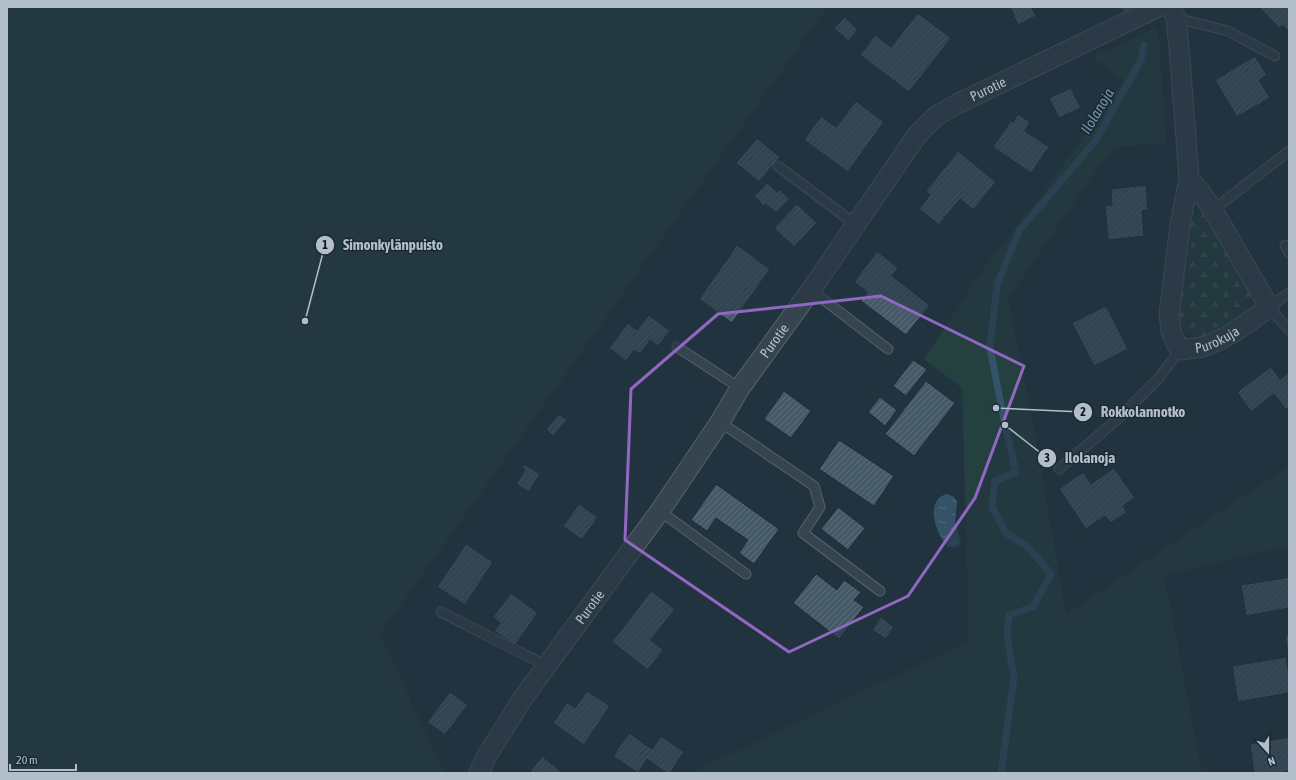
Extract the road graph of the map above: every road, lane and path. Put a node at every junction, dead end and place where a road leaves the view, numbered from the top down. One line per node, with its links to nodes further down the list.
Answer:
1 (1158, 7): 8 (street, Purotie)
2 (1173, 12): 3 (lane); 6 (street, Purokuja)
3 (1276, 56)
4 (1289, 152): 7 (lane)
5 (778, 166): 8 (lane)
6 (1189, 179): 7 (street); 15 (street, Purokuja)
7 (1213, 210): 11 (street)
8 (855, 224): 9 (street, Purotie)
9 (811, 290): 14 (lane); 16 (street, Purotie)
10 (1289, 293): 11 (lane)
11 (1270, 307): 12 (lane); 15 (street, Purokuja)
12 (1289, 330)
13 (677, 347): 16 (lane)
14 (888, 349)
15 (1180, 350): 18 (lane)
16 (740, 388): 17 (street, Purotie)
17 (720, 422): 19 (street, Purotie); 21 (lane)
18 (1059, 469)
19 (660, 511): 20 (lane); 23 (street, Purotie)
20 (746, 574)
21 (880, 592)
22 (441, 612): 23 (lane)
23 (546, 666): 24 (street, Purotie)
24 (479, 773)

